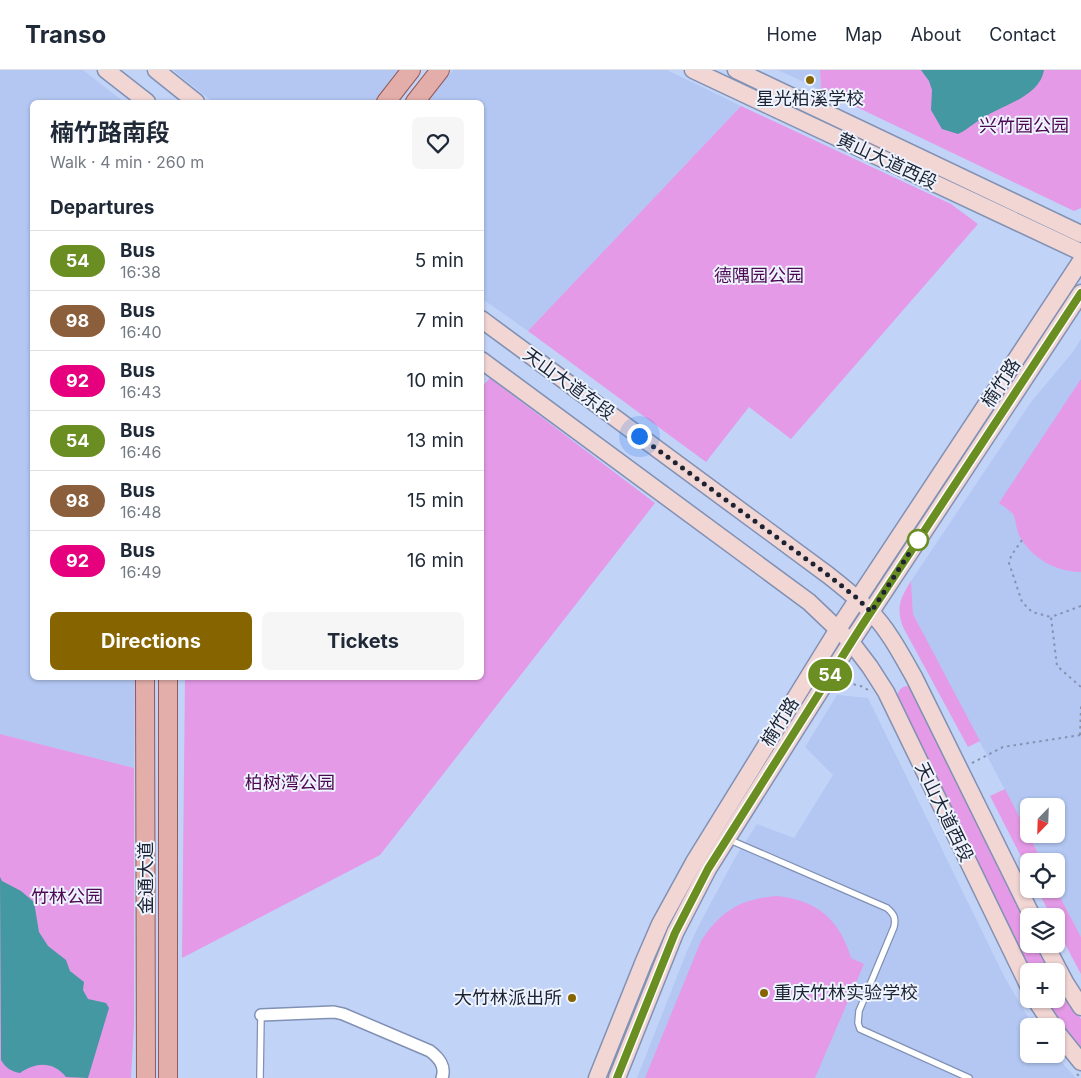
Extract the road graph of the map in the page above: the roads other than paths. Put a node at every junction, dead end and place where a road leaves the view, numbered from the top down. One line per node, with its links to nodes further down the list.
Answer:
1 (106, 70): 7 (main road)
2 (156, 70): 8 (main road)
3 (411, 70): 9 (main road)
4 (440, 70): 10 (main road)
5 (693, 70): 12 (main road, 黄山大道西段)
6 (736, 70): 11 (main road, 黄山大道西段)
7 (144, 100)
8 (194, 100)
9 (388, 100)
10 (417, 100)
11 (1081, 234)
12 (1081, 252)
13 (1081, 261): 17 (main road, 楠竹路)
14 (1081, 293): 18 (main road, 楠竹路)
15 (484, 322): 17 (main road, 天山大道东段)
16 (484, 362): 19 (main road, 天山大道东段)
17 (858, 599): 18 (main road, 天山大道东段); 19 (main road, 楠竹路)
18 (871, 612): 20 (main road, 楠竹路); 24 (main road, 天山大道西段)
19 (838, 629): 20 (main road, 天山大道东段); 37 (main road, 楠竹路)
20 (851, 642): 23 (main road, 楠竹路); 26 (main road, 天山大道西段)
21 (145, 680): 29 (main road, 金通大道)
22 (168, 680): 34 (main road, 金通大道)
23 (727, 839): 38 (main road, 楠竹路); 39 (lane)
24 (1028, 908)
25 (1050, 953): 27 (main road)
26 (1020, 968)
27 (1081, 1007)
28 (261, 1015): 35 (lane); 36 (street)
29 (146, 1035): 32 (main road); 33 (main road, 金通大道)
30 (1065, 1042): 31 (main road)
31 (1081, 1062)
32 (139, 1078)
33 (146, 1078)
34 (168, 1078)
35 (260, 1078)
36 (442, 1078)
37 (597, 1078)
38 (617, 1078)
39 (969, 1078)

